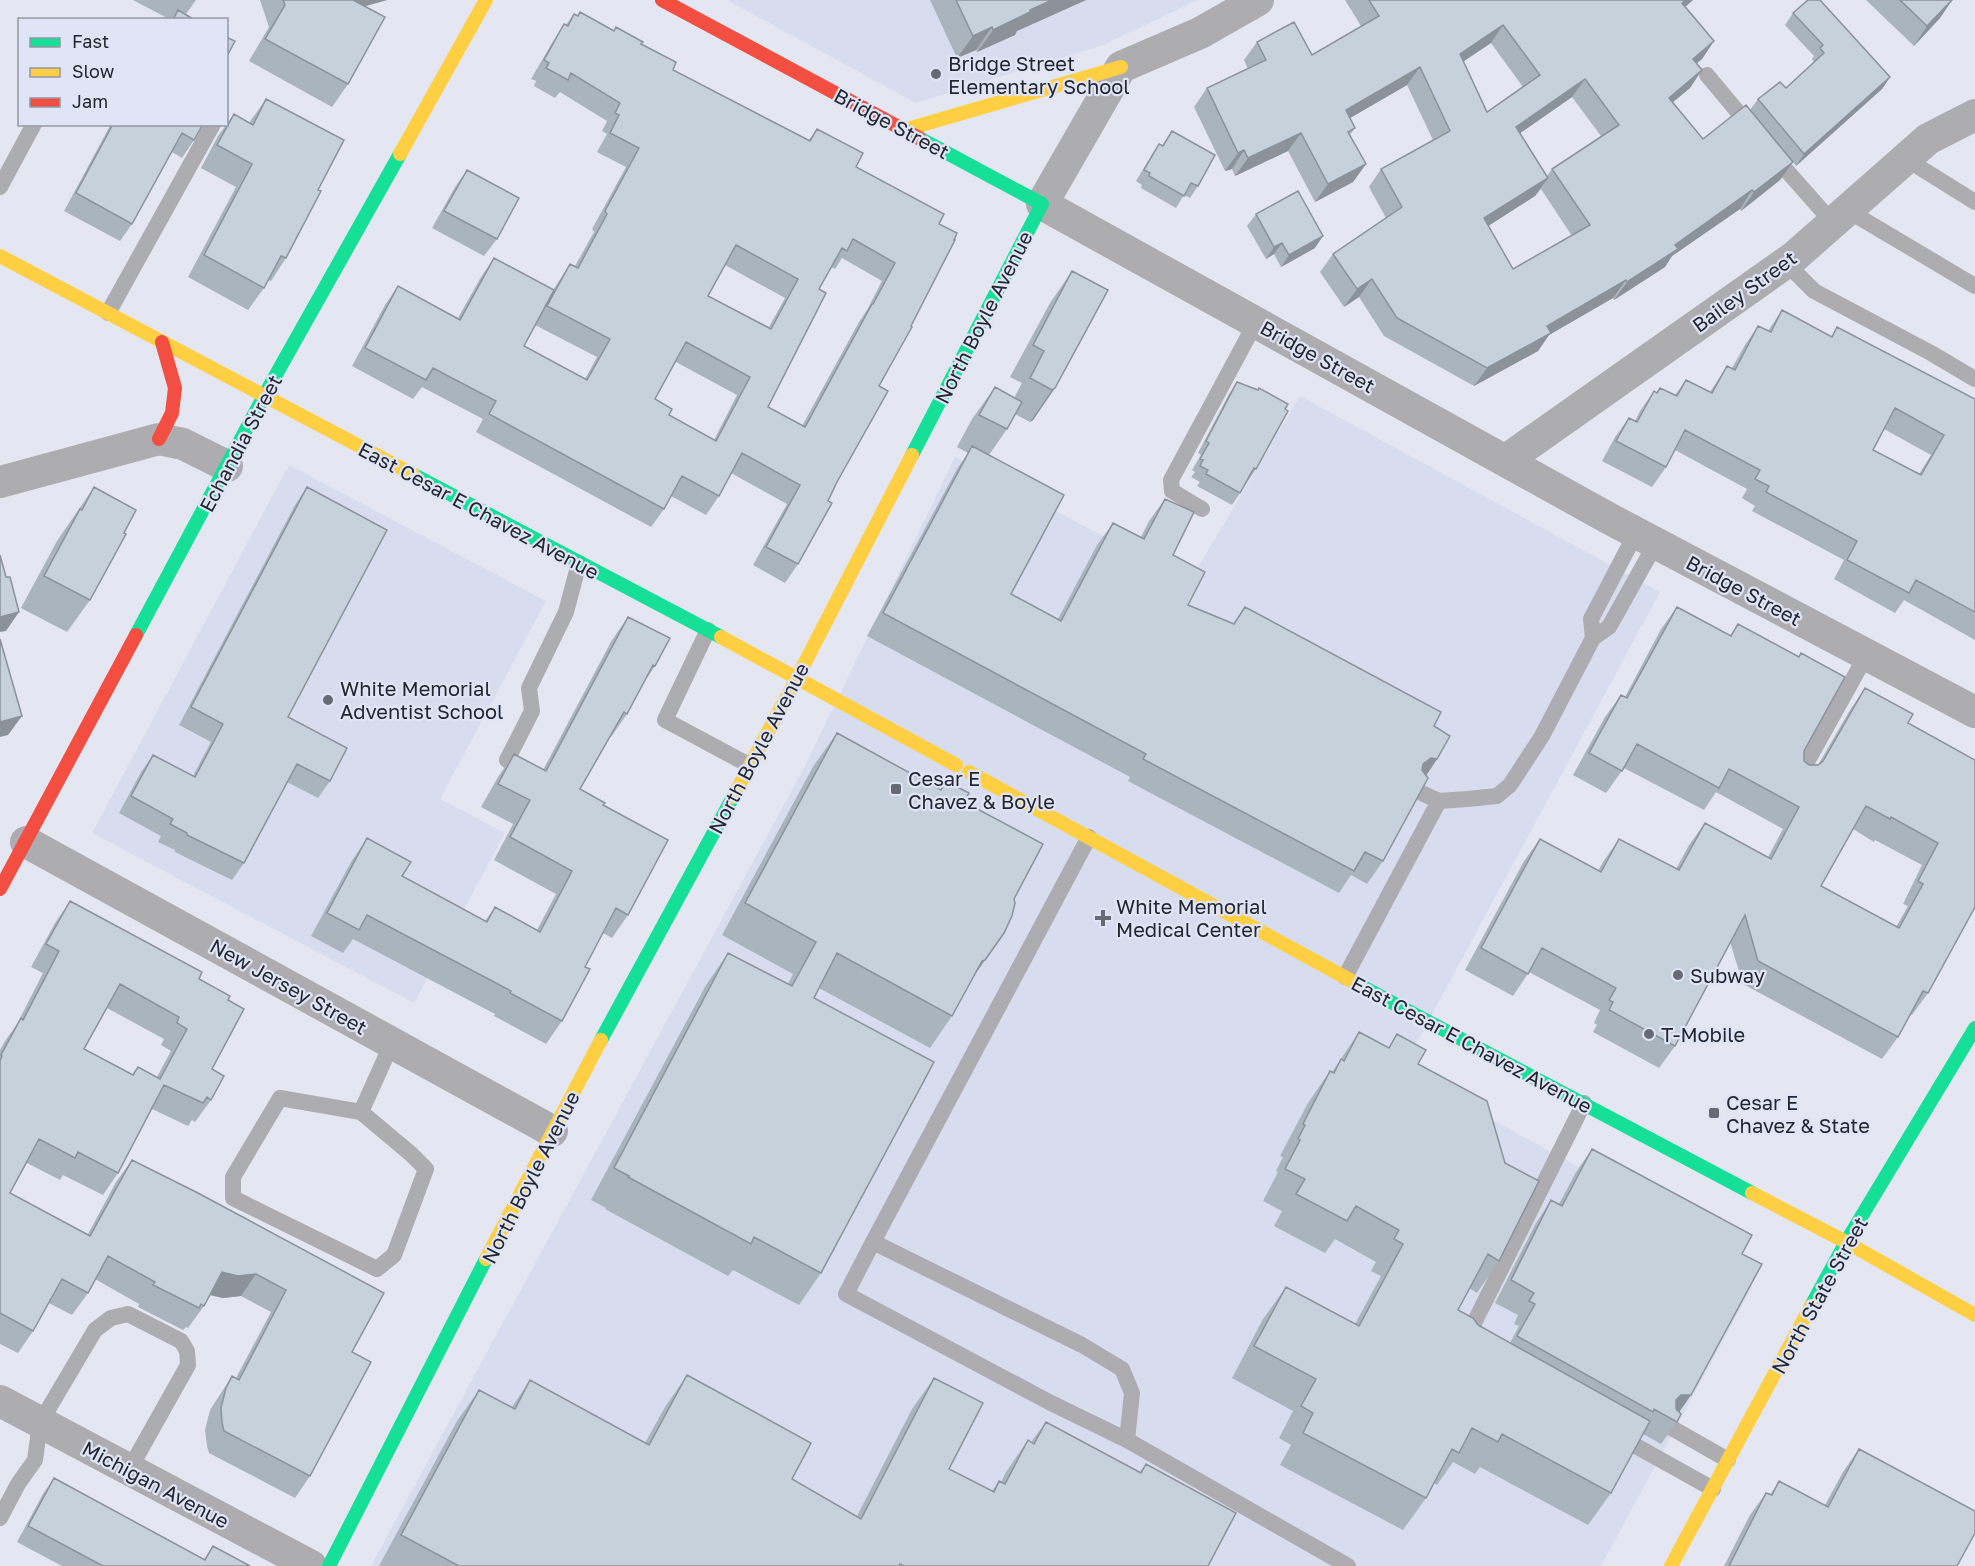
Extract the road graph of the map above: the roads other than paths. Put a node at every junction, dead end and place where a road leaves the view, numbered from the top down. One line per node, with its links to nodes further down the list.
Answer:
1 (486, 0): 22 (main road, Echandia Street)
2 (662, 0): 9 (main road, Bridge Street)
3 (1258, 0): 4 (street)
4 (1121, 67): 9 (main road); 13 (street, North Boyle Avenue)
5 (1707, 75): 14 (lane)
6 (1975, 115): 10 (street, Bailey Street)
7 (33, 126): 11 (lane)
8 (212, 126): 18 (lane)
9 (904, 130): 13 (main road, Bridge Street)
10 (1906, 159): 12 (lane); 14 (street, Bailey Street)
11 (0, 187)
12 (1975, 202)
13 (1042, 204): 19 (street, Bridge Street); 32 (main road, North Boyle Avenue)
14 (1840, 217): 16 (street, Bailey Street); 17 (lane)
15 (0, 256): 18 (main road, East Cesar E Chavez Avenue)
16 (1786, 263): 21 (lane); 24 (street, Bailey Street)
17 (1975, 286)
18 (108, 313): 20 (main road, East Cesar E Chavez Avenue)
19 (1256, 322): 24 (street, Bridge Street); 27 (lane)
20 (162, 342): 22 (main road, East Cesar E Chavez Avenue); 23 (main road)
21 (1975, 379)
22 (264, 396): 25 (main road, Echandia Street); 29 (main road, East Cesar E Chavez Avenue)
23 (159, 439): 25 (street); 26 (street)
24 (1506, 460): 28 (street, Bridge Street)
25 (227, 466): 40 (main road, Echandia Street)
26 (0, 482)
27 (1202, 509)
28 (1646, 538): 31 (street, Bridge Street); 38 (lane)
29 (579, 562): 30 (main road, East Cesar E Chavez Avenue); 34 (lane)
30 (708, 630): 32 (main road, East Cesar E Chavez Avenue); 35 (lane)
31 (1867, 654): 33 (street, Bridge Street); 36 (lane)
32 (796, 678): 35 (main road, North Boyle Avenue); 39 (main road, East Cesar E Chavez Avenue)
33 (1975, 712)
34 (507, 760)
35 (749, 765): 47 (main road, North Boyle Avenue)
36 (1798, 778)
37 (1417, 791): 38 (lane)
38 (1439, 801): 42 (lane)
39 (1089, 837): 42 (main road, East Cesar E Chavez Avenue); 48 (lane)
40 (26, 842): 41 (main road, Echandia Street); 44 (street, New Jersey Street)
41 (0, 889)
42 (1345, 977): 45 (main road, East Cesar E Chavez Avenue)
43 (1975, 1028): 49 (main road, North State Street)
44 (392, 1043): 46 (lane); 47 (street, New Jersey Street)
45 (1584, 1103): 49 (main road, East Cesar E Chavez Avenue); 51 (lane)
46 (361, 1112): 46 (lane)
47 (552, 1131): 62 (main road, North Boyle Avenue)
48 (873, 1242): 56 (lane); 56 (lane)
49 (1846, 1242): 50 (main road, East Cesar E Chavez Avenue); 57 (main road, North State Street)
50 (1975, 1315)
51 (1471, 1353)
52 (0, 1401): 53 (street, Michigan Avenue)
53 (40, 1423): 58 (street, Michigan Avenue); 58 (lane); 60 (lane)
54 (1602, 1427): 59 (lane)
55 (1670, 1427): 57 (lane)
56 (1127, 1440): 63 (lane)
57 (1728, 1460): 59 (main road, North State Street)
58 (129, 1470): 61 (street, Michigan Avenue)
59 (1713, 1489): 64 (main road, North State Street)
60 (0, 1518)
61 (311, 1566)
62 (329, 1566)
63 (1348, 1566)
64 (1671, 1566)

